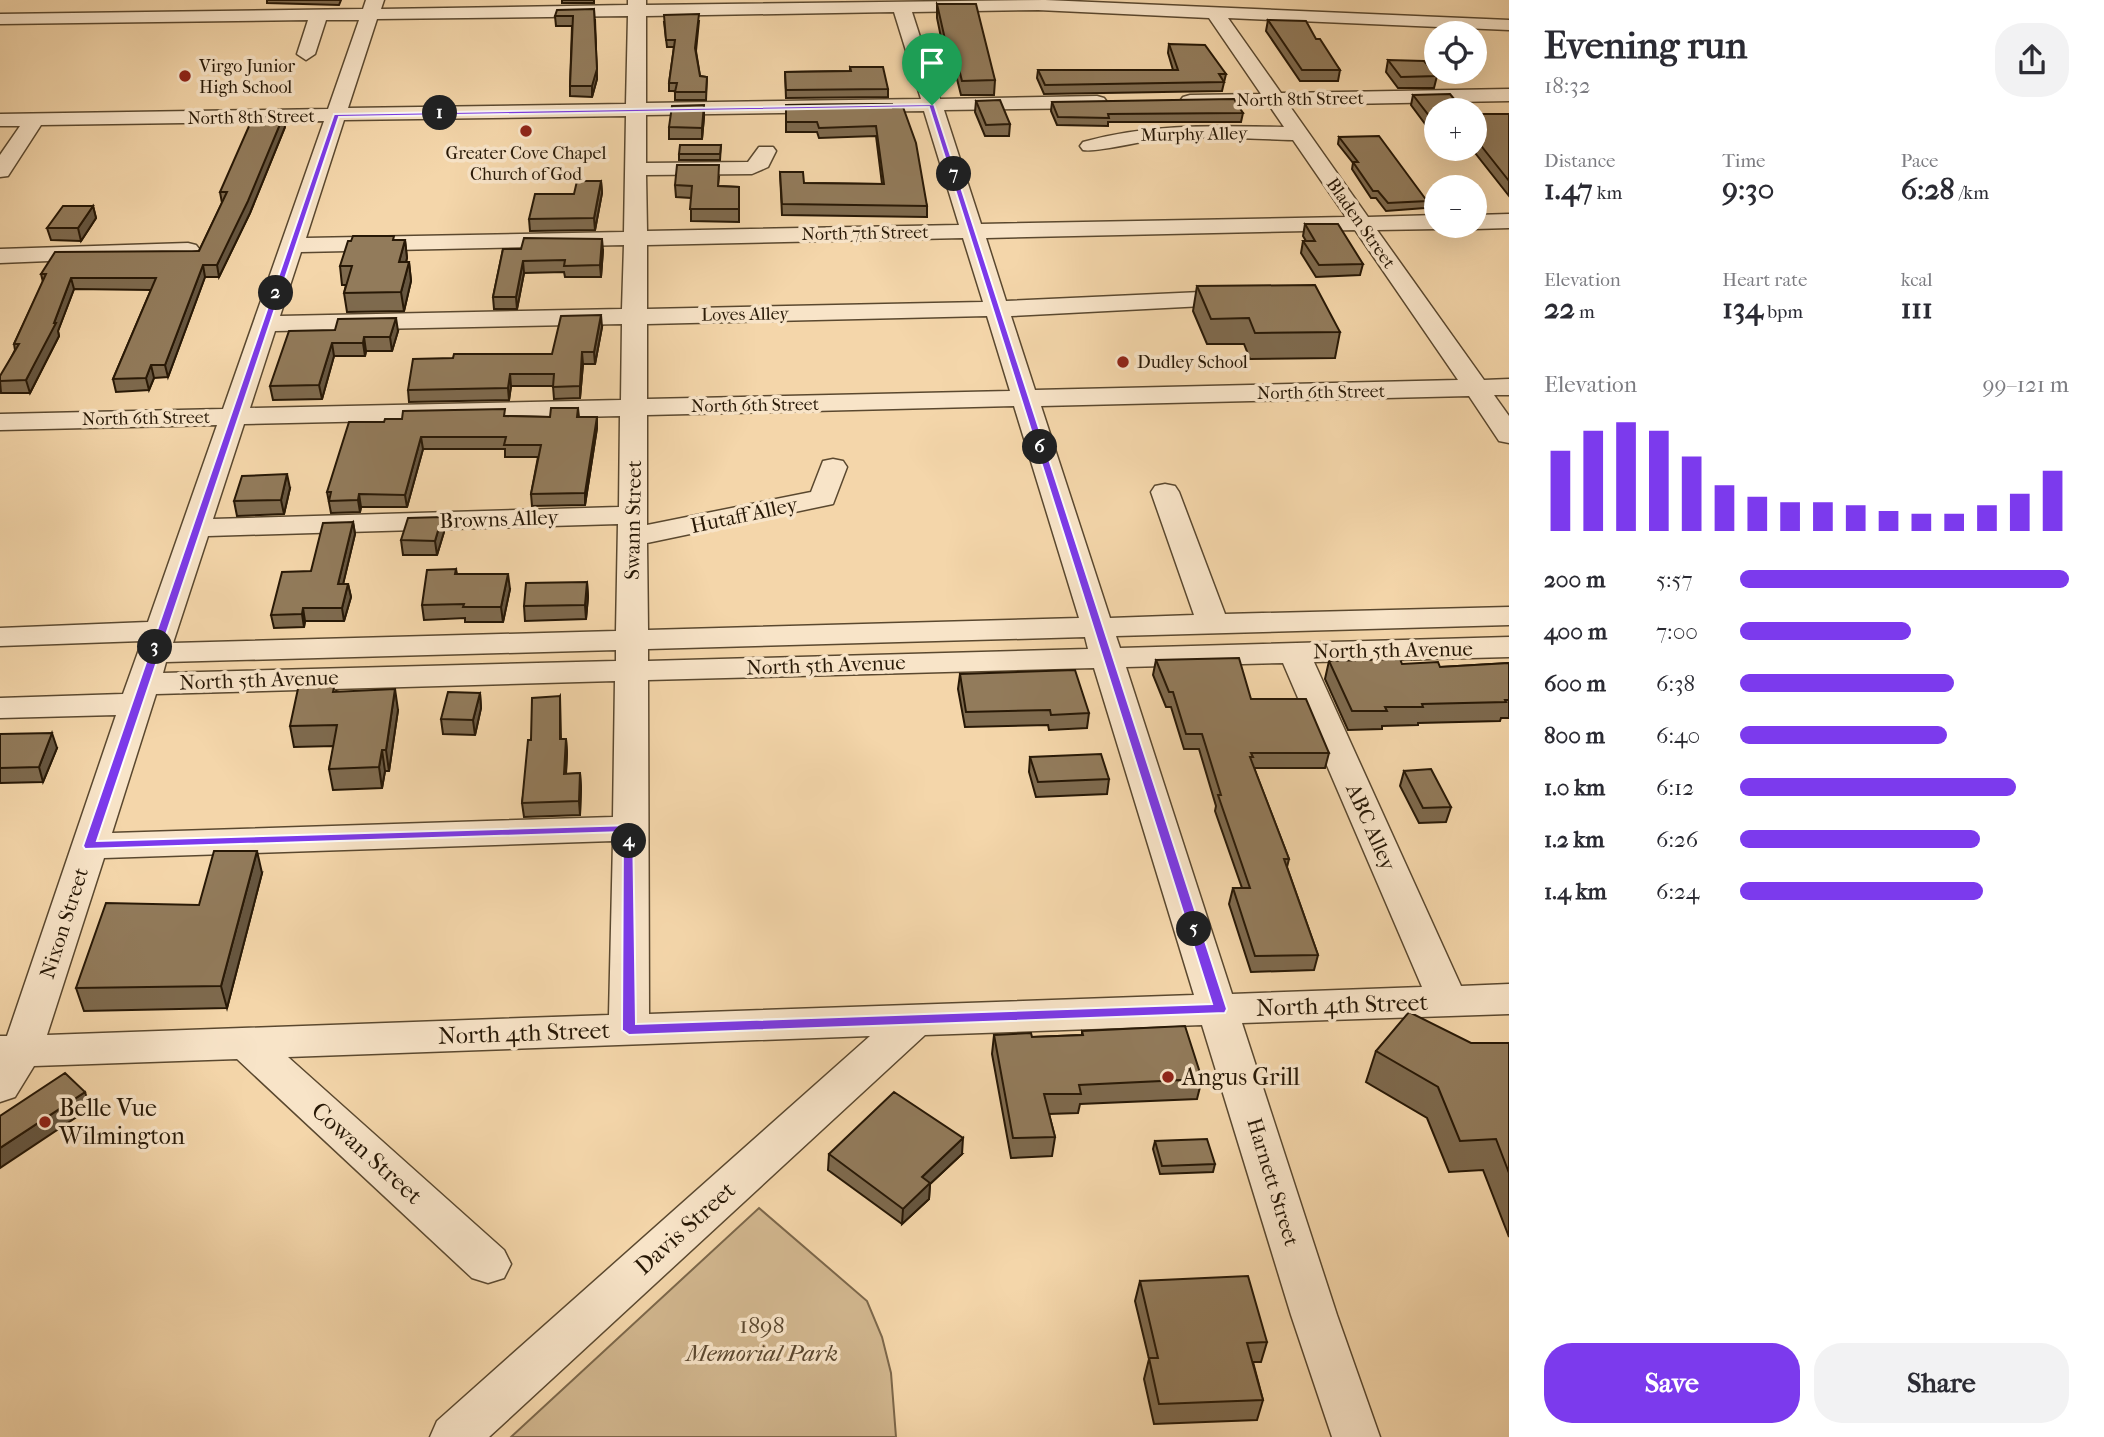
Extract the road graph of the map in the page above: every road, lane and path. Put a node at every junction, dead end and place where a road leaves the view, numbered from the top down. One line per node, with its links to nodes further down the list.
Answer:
1 (1489, 0): 9 (street)
2 (637, 5): 3 (street); 4 (street); 17 (street, Swann Street)
3 (901, 5): 5 (street); 16 (street, Harnett Street)
4 (372, 7): 6 (street); 18 (street, Nixon Street)
5 (1214, 12): 9 (street); 13 (street, Bladen Street)
6 (319, 14): 7 (street); 11 (street)
7 (229, 16): 8 (street); 10 (street)
8 (0, 19)
9 (1505, 25)
10 (271, 32)
11 (306, 54)
12 (1509, 95): 13 (street, North 8th Street)
13 (1274, 99): 14 (street, North 8th Street); 21 (street, Bladen Street)
14 (1164, 101)
15 (1123, 102): 16 (street, North 8th Street)
16 (932, 105): 17 (street, North 8th Street); 30 (street, Harnett Street)
17 (636, 110): 18 (street, North 8th Street); 24 (street, Swann Street)
18 (336, 115): 20 (street, North 8th Street); 32 (street, Nixon Street)
19 (0, 120): 20 (street, North 8th Street)
20 (34, 120): 25 (street)
21 (1299, 134): 22 (street, Murphy Alley); 29 (street, Bladen Street)
22 (1090, 146)
23 (766, 151): 24 (street)
24 (636, 169): 31 (street, Swann Street)
25 (0, 171)
26 (1509, 221): 28 (street)
27 (1424, 222): 29 (street, North 7th Street)
28 (1487, 222)
29 (1362, 224): 30 (street, North 7th Street); 40 (street, Bladen Street)
30 (972, 231): 31 (street, North 7th Street); 36 (street, Harnett Street)
31 (635, 238): 32 (street, North 7th Street); 37 (street, Swann Street)
32 (293, 245): 38 (street, Nixon Street)
33 (188, 250): 34 (street)
34 (0, 256)
35 (1223, 298): 36 (street, Loves Alley)
36 (996, 309): 37 (street, Loves Alley); 41 (street, Harnett Street)
37 (634, 317): 38 (street, Loves Alley); 42 (street, Swann Street)
38 (266, 324): 43 (street, Nixon Street)
39 (1509, 387): 40 (street, North 6th Street)
40 (1476, 388): 41 (street, North 6th Street); 45 (street, Bladen Street)
41 (1025, 398): 42 (street, North 6th Street); 53 (street, Harnett Street)
42 (634, 407): 43 (street, North 6th Street); 48 (street, Swann Street)
43 (235, 416): 44 (street, North 6th Street); 49 (street, Nixon Street)
44 (0, 422)
45 (1509, 435)
46 (833, 467): 48 (street, Hutaff Alley)
47 (1165, 492): 51 (street)
48 (633, 526): 49 (street, Browns Alley); 56 (street, Swann Street)
49 (197, 528): 57 (street, Nixon Street)
50 (1509, 616): 51 (street, North 5th Avenue)
51 (1213, 625): 53 (street, North 5th Avenue)
52 (0, 636): 57 (street)
53 (1103, 643): 55 (street, North 5th Avenue); 56 (street, North 5th Avenue); 63 (street, Harnett Street)
54 (1509, 647): 55 (street, North 5th Avenue)
55 (1294, 652): 62 (street, ABC Alley)
56 (631, 655): 57 (street, North 5th Avenue); 59 (street, Swann Street)
57 (149, 668): 58 (street); 60 (street, Nixon Street)
58 (0, 708)
59 (629, 828): 60 (street); 65 (street, Swann Street)
60 (89, 846): 67 (street, Nixon Street)
61 (1509, 999): 62 (street, North 4th Street)
62 (1448, 1002): 63 (street, North 4th Street)
63 (1220, 1009): 64 (street, North 4th Street); 71 (street, Harnett Street)
64 (916, 1019): 65 (street, North 4th Street); 70 (street, Davis Street)
65 (629, 1030): 66 (street, North 4th Street)
66 (246, 1042): 67 (street, North 4th Street); 69 (street, Cowan Street)
67 (11, 1052): 68 (street, Nixon Street)
68 (0, 1086)
69 (488, 1264)
70 (454, 1437)
71 (1356, 1437)

